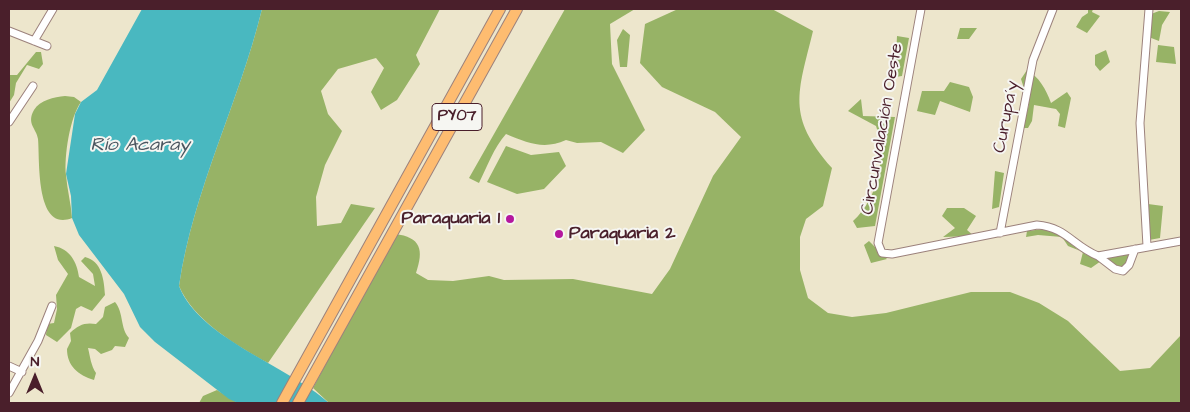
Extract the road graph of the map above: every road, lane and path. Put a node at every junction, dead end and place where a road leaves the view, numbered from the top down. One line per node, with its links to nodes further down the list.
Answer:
1 (53, 9): 8 (street)
2 (500, 9): 21 (highway, PY07)
3 (517, 9): 22 (highway, PY07)
4 (920, 9): 12 (street, Circunvalación Oeste)
5 (1053, 9): 12 (street, Curupa´y)
6 (1150, 9): 14 (street)
7 (9, 31): 8 (street)
8 (34, 41): 9 (street)
9 (47, 46)
10 (33, 86): 11 (street)
11 (9, 122)
12 (1000, 233): 16 (street)
13 (1181, 241): 14 (street)
14 (1146, 246): 15 (street)
15 (1135, 248): 16 (street); 16 (street)
16 (1098, 256)
17 (52, 306): 19 (street)
18 (9, 366): 19 (street)
19 (22, 372): 20 (street)
20 (9, 393)
21 (282, 403)
22 (298, 403)

